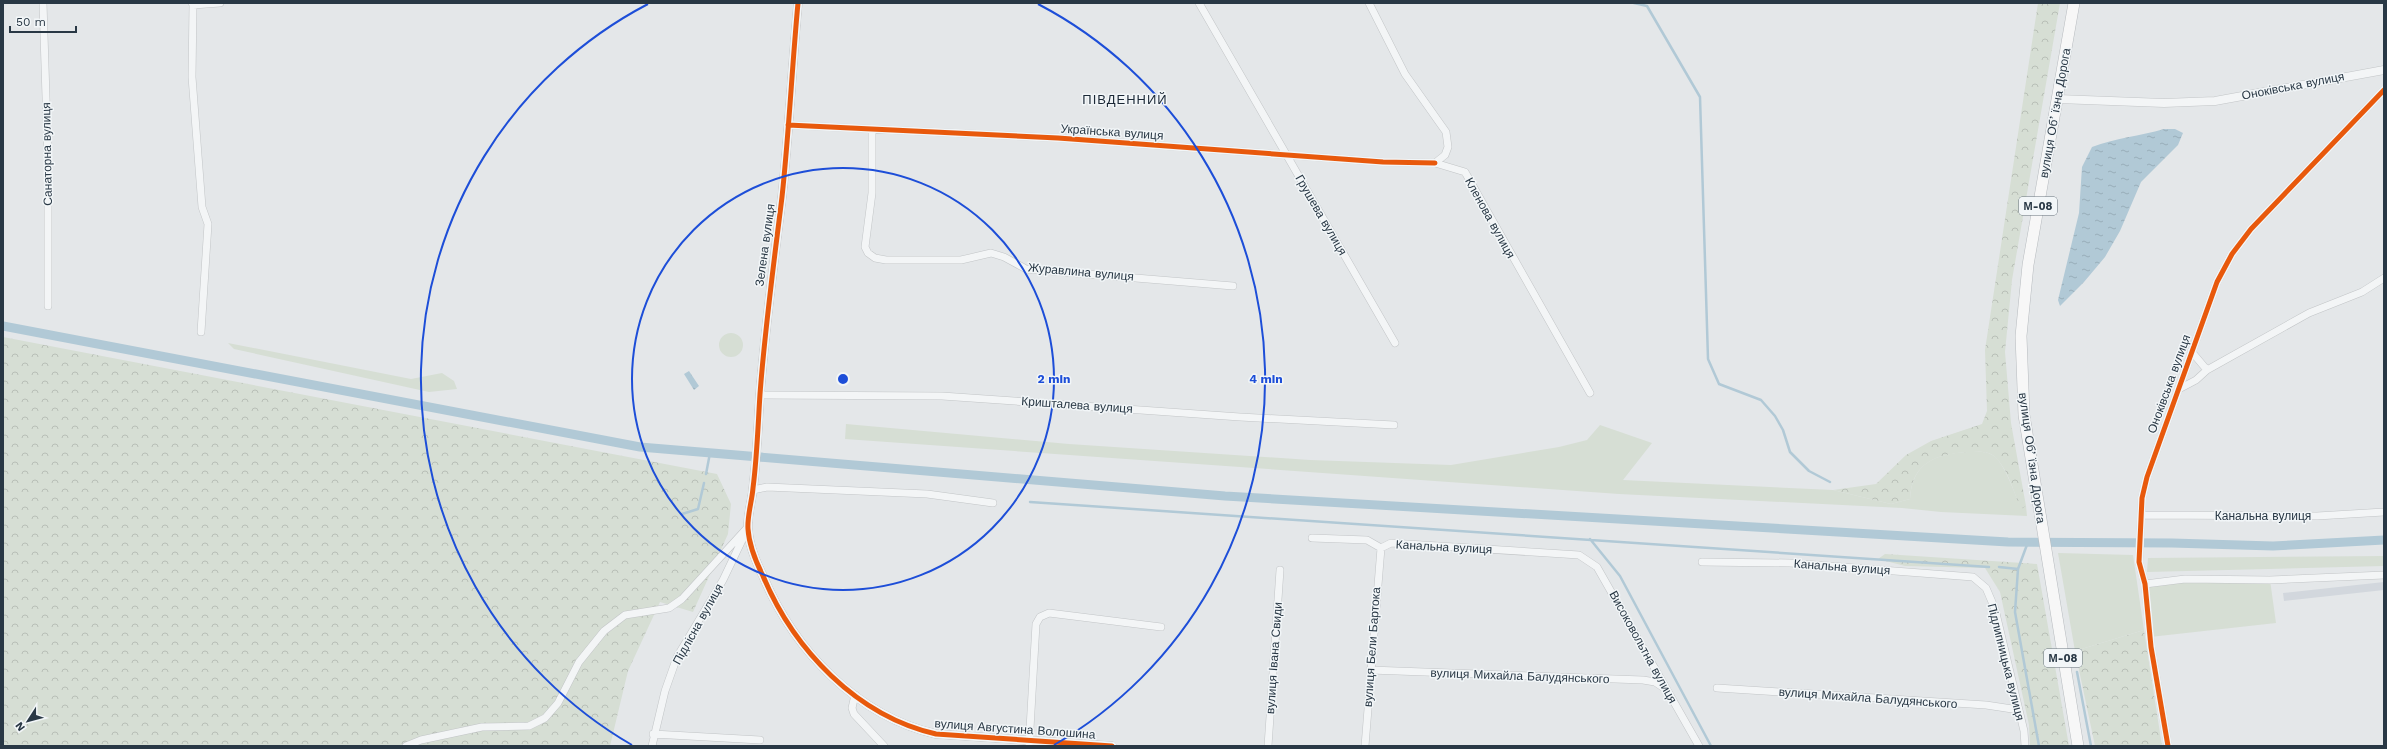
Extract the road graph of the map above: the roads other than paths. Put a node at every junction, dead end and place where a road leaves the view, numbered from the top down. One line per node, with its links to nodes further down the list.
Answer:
1 (43, 3): 17 (street, Санаторна вулиця)
2 (220, 3): 7 (street)
3 (798, 3): 11 (street, Зелена вулиця)
4 (1199, 3): 13 (street, Грушева вулиця)
5 (1369, 3): 14 (street)
6 (2074, 3): 10 (highway, вулиця Обʼїзна Дорога / М-08)
7 (193, 4): 18 (street)
8 (2384, 70): 10 (street, Оноківська вулиця)
9 (2384, 90): 20 (street, Оноківська вулиця)
10 (2058, 99): 56 (highway, вулиця Обʼїзна Дорога / М-08)
11 (788, 125): 12 (street, Українська вулиця); 24 (street, Зелена вулиця)
12 (872, 129): 13 (street, Українська вулиця); 16 (street, Журавлина вулиця)
13 (1286, 154): 14 (street, Українська вулиця); 19 (street, Грушева вулиця)
14 (1435, 163): 23 (street, Кленова вулиця)
15 (2384, 278): 21 (street)
16 (1234, 286)
17 (48, 306)
18 (201, 332)
19 (1395, 343)
20 (2191, 351): 21 (street); 22 (street, Оноківська вулиця)
21 (2207, 370): 22 (street)
22 (2179, 389): 29 (street, Оноківська вулиця)
23 (1590, 393)
24 (760, 395): 25 (street, Кришталева вулиця); 26 (street, Зелена вулиця)
25 (1394, 425)
26 (753, 490): 27 (street); 30 (street, вулиця Августина Волошина)
27 (993, 503)
28 (2384, 512): 29 (street, Канальна вулиця)
29 (2141, 515): 38 (street, Оноківська вулиця)
30 (747, 528): 43 (street, вулиця Августина Волошина); 45 (street, Підлісна вулиця); 48 (street)
31 (1312, 538): 32 (street, Канальна вулиця)
32 (1381, 548): 33 (street, Канальна вулиця); 40 (street, вулиця Бели Бартока)
33 (1579, 555): 42 (street, Високовольтна вулиця)
34 (1702, 562): 37 (street, Канальна вулиця)
35 (1280, 570): 52 (street, вулиця Івана Свиди)
36 (2384, 575): 38 (street)
37 (1979, 581): 44 (street, Підлипницька вулиця)
38 (2145, 584): 57 (street, Оноківська вулиця)
39 (1161, 626): 47 (street)
40 (1370, 670): 42 (street, вулиця Михайла Балудянського); 53 (street, вулиця Бели Бартока)
41 (1717, 688): 44 (street, вулиця Михайла Балудянського)
42 (1668, 691): 54 (street, Високовольтна вулиця)
43 (855, 695): 47 (street, вулиця Августина Волошина); 50 (street)
44 (2019, 710): 55 (street, Підлипницька вулиця)
45 (653, 734): 46 (street); 49 (street, Підлісна вулиця)
46 (760, 740)
47 (1029, 744): 51 (street, вулиця Августина Волошина)
48 (406, 746)
49 (652, 746)
50 (884, 746)
51 (1112, 746)
52 (1268, 746)
53 (1365, 746)
54 (1699, 746)
55 (2025, 746)
56 (2078, 746)
57 (2168, 746)

